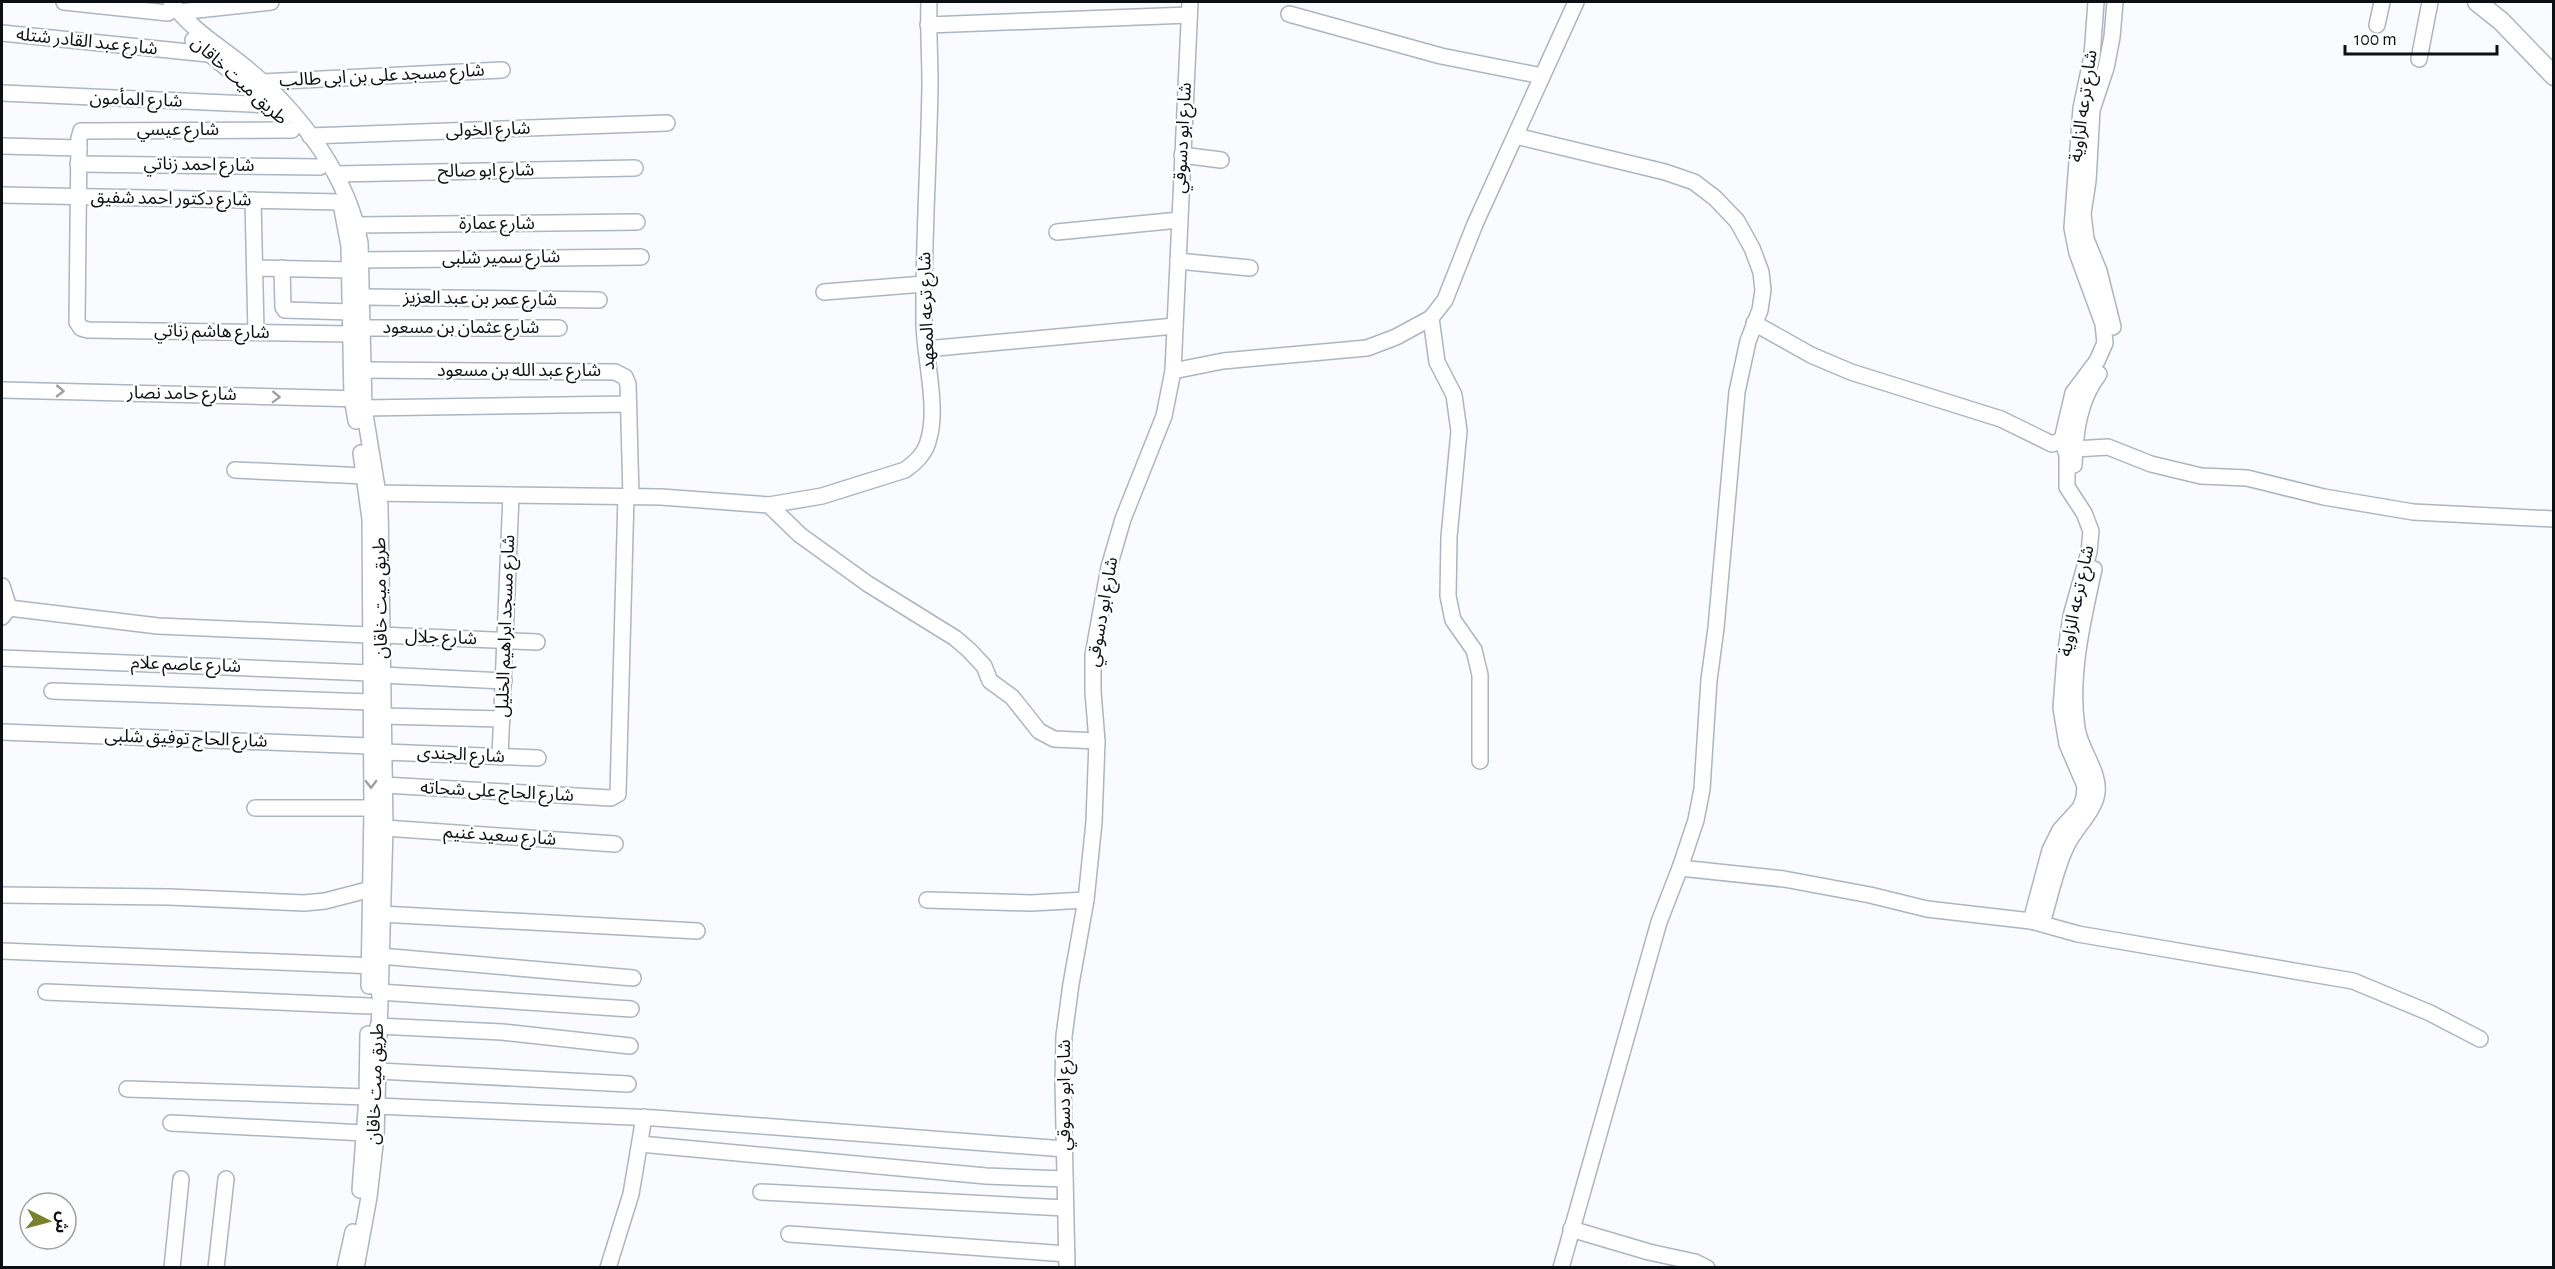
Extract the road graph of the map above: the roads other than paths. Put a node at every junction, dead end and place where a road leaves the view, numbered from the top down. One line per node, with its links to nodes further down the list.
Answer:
1 (64, 2): 10 (street)
2 (271, 2): 10 (street)
3 (929, 2): 13 (street, شارع ترعه المعهد)
4 (1576, 2): 19 (street)
5 (2096, 2): 67 (street, شارع ترعه الزاوية)
6 (2115, 2): 67 (street, شارع ترعه الزاوية)
7 (2382, 2): 14 (street)
8 (2430, 2): 17 (street)
9 (2477, 2): 20 (main road)
10 (169, 7): 16 (street, طريق ميت خاقان); 21 (street, طريق ميت خاقان)
11 (1189, 8): 13 (street); 30 (street, شارع ابو دسوقي)
12 (1290, 14): 19 (street)
13 (928, 25): 50 (street, شارع ترعه المعهد)
14 (2377, 25)
15 (2, 33): 16 (street, شارع عبد القادر شتله)
16 (208, 54): 23 (street, طريق ميت خاقان)
17 (2419, 59)
18 (502, 70): 21 (street, شارع مسجد على بن ابى طالب)
19 (1542, 76): 27 (street)
20 (2553, 76)
21 (262, 82): 26 (street, طريق ميت خاقان)
22 (2, 93): 23 (street, شارع المأمون)
23 (271, 105): 25 (street, طريق ميت خاقان)
24 (667, 123): 26 (street, شارع الخولى)
25 (292, 130): 29 (street, شارع عيسي); 33 (street, طريق ميت خاقان)
26 (310, 136): 35 (street, طريق ميت خاقان)
27 (1516, 136): 55 (street); 56 (street)
28 (2, 146): 29 (street)
29 (79, 148): 32 (street)
30 (1182, 155): 31 (street); 40 (street, شارع ابو دسوقي)
31 (1221, 160)
32 (78, 164): 33 (street, شارع احمد زناتي); 37 (street)
33 (320, 167): 39 (street, طريق ميت خاقان)
34 (635, 168): 35 (street, شارع ابو صالح)
35 (336, 174): 42 (street, طريق ميت خاقان)
36 (2, 195): 37 (street, شارع دكتور احمد شفيق)
37 (78, 197): 38 (street, شارع دكتور احمد شفيق); 60 (street, شارع هاشم زناتي)
38 (253, 200): 39 (street, شارع دكتور احمد شفيق); 47 (street)
39 (340, 202): 46 (street, طريق ميت خاقان)
40 (1179, 219): 43 (street); 45 (street, شارع ابو دسوقي)
41 (637, 222): 42 (street, شارع عمارة)
42 (357, 225): 46 (street, طريق ميت خاقان)
43 (1057, 232)
44 (641, 257): 46 (street, شارع سمير شلبى)
45 (1178, 261): 49 (street); 57 (street, شارع ابو دسوقي)
46 (355, 265): 48 (street, شارع سمير شلبى); 52 (street, طريق ميت خاقان); 54 (street, طريق ميت خاقان)
47 (255, 268): 48 (street, شارع سمير شلبى); 60 (street)
48 (282, 268): 54 (street)
49 (1250, 268)
50 (924, 284): 51 (street); 61 (street, شارع ترعه المعهد)
51 (824, 292)
52 (362, 297): 53 (street, شارع عمر بن عبد العزيز); 59 (street, طريق ميت خاقان)
53 (598, 300)
54 (351, 312): 59 (street, طريق ميت خاقان)
55 (1431, 318): 63 (street); 92 (street)
56 (1754, 323): 67 (street); 99 (street)
57 (1175, 326): 61 (street); 63 (street, شارع ابو دسوقي)
58 (559, 328): 59 (street, شارع عثمان بن مسعود)
59 (357, 331): 60 (street, شارع هاشم زناتي); 62 (street, طريق ميت خاقان); 65 (street, طريق ميت خاقان)
60 (256, 332)
61 (926, 349): 73 (street, شارع ترعه المعهد)
62 (363, 370): 65 (street, طريق ميت خاقان); 66 (street, شارع عبد الله بن مسعود)
63 (1173, 371): 88 (street, شارع ابو دسوقي)
64 (2, 390): 65 (street, شارع حامد نصار, one-way to 65)
65 (360, 402): 66 (street, شارع حامد نصار); 69 (street, طريق ميت خاقان); 70 (street, طريق ميت خاقان)
66 (628, 404): 72 (street, شارع عبد الله بن مسعود)
67 (2069, 445): 74 (street); 105 (street, شارع ترعه الزاوية)
68 (235, 470): 69 (street)
69 (365, 476): 70 (street, طريق ميت خاقان)
70 (373, 493): 71 (street, شارع ترعه المعهد); 77 (street, طريق ميت خاقان)
71 (511, 495): 72 (street, شارع ترعه المعهد); 78 (street, شارع مسجد ابراهيم الخليل)
72 (628, 497): 73 (street, شارع ترعه المعهد); 94 (street, شارع عبد الله بن مسعود)
73 (769, 505): 88 (street)
74 (2553, 519)
75 (2, 586): 76 (street)
76 (5, 612): 77 (street, شارع جلال)
77 (375, 635): 78 (street, شارع جلال); 81 (street, طريق ميت خاقان)
78 (505, 640): 79 (street, شارع جلال); 82 (street, شارع مسجد ابراهيم الخليل)
79 (537, 642)
80 (2, 658): 81 (street, شارع عاصم علام)
81 (376, 674): 82 (street, شارع عاصم علام); 84 (street, طريق ميت خاقان); 85 (street, طريق ميت خاقان)
82 (504, 681): 86 (street, شارع مسجد ابراهيم الخليل)
83 (52, 691): 84 (street)
84 (370, 702): 89 (street, طريق ميت خاقان)
85 (383, 716): 86 (street); 89 (street, طريق ميت خاقان)
86 (502, 719): 90 (street, شارع مسجد ابراهيم الخليل)
87 (2, 732): 89 (street, شارع الحاج توفيق شلبى)
88 (1097, 741): 103 (street, شارع ابو دسوقي)
89 (377, 749): 90 (street, شارع الجندى); 93 (street, طريق ميت خاقان); 96 (street, طريق ميت خاقان, one-way to 96)
90 (500, 757): 91 (street, شارع الجندى)
91 (538, 758)
92 (1480, 761)
93 (384, 785): 94 (street, شارع الحاج على شحاته); 97 (street, طريق ميت خاقان)
94 (611, 798)
95 (255, 808): 96 (street)
96 (372, 808): 100 (street, طريق ميت خاقان)
97 (385, 828): 98 (street, شارع سعيد غنيم); 100 (street, طريق ميت خاقان)
98 (615, 844)
99 (1680, 868): 105 (street); 131 (street)
100 (377, 887): 101 (street); 104 (street, طريق ميت خاقان); 108 (street, طريق ميت خاقان)
101 (2, 895)
102 (927, 900): 103 (street)
103 (1086, 900): 125 (street, شارع ابو دسوقي)
104 (381, 915): 106 (street); 108 (street, طريق ميت خاقان)
105 (2037, 922): 115 (street)
106 (697, 931)
107 (2, 951): 108 (street)
108 (376, 963): 109 (street); 111 (street, طريق ميت خاقان); 112 (street, طريق ميت خاقان)
109 (633, 978)
110 (46, 992): 112 (street)
111 (379, 992): 113 (street); 114 (street, طريق ميت خاقان)
112 (369, 1006): 120 (street, طريق ميت خاقان)
113 (632, 1009)
114 (378, 1026): 116 (street); 117 (street, طريق ميت خاقان)
115 (2480, 1039)
116 (630, 1046)
117 (378, 1071): 118 (street); 120 (street, طريق ميت خاقان)
118 (628, 1084)
119 (127, 1089): 120 (street)
120 (372, 1101): 121 (street); 123 (street, طريق ميت خاقان); 137 (street, طريق ميت خاقان)
121 (644, 1117): 124 (street); 125 (street)
122 (171, 1123): 123 (street)
123 (364, 1133): 136 (street, طريق ميت خاقان)
124 (640, 1144): 128 (street); 138 (street)
125 (1065, 1149): 128 (street, شارع ابو دسوقي)
126 (181, 1179): 134 (street)
127 (226, 1179): 135 (street)
128 (1065, 1179): 130 (street, شارع ابو دسوقي)
129 (761, 1192): 130 (street)
130 (1065, 1208): 133 (street, شارع ابو دسوقي)
131 (1571, 1229): 139 (street); 140 (street)
132 (789, 1234): 133 (street)
133 (1067, 1261)
134 (172, 1268)
135 (216, 1268)
136 (345, 1268)
137 (356, 1268)
138 (608, 1268)
139 (1561, 1268)
140 (1707, 1268)

